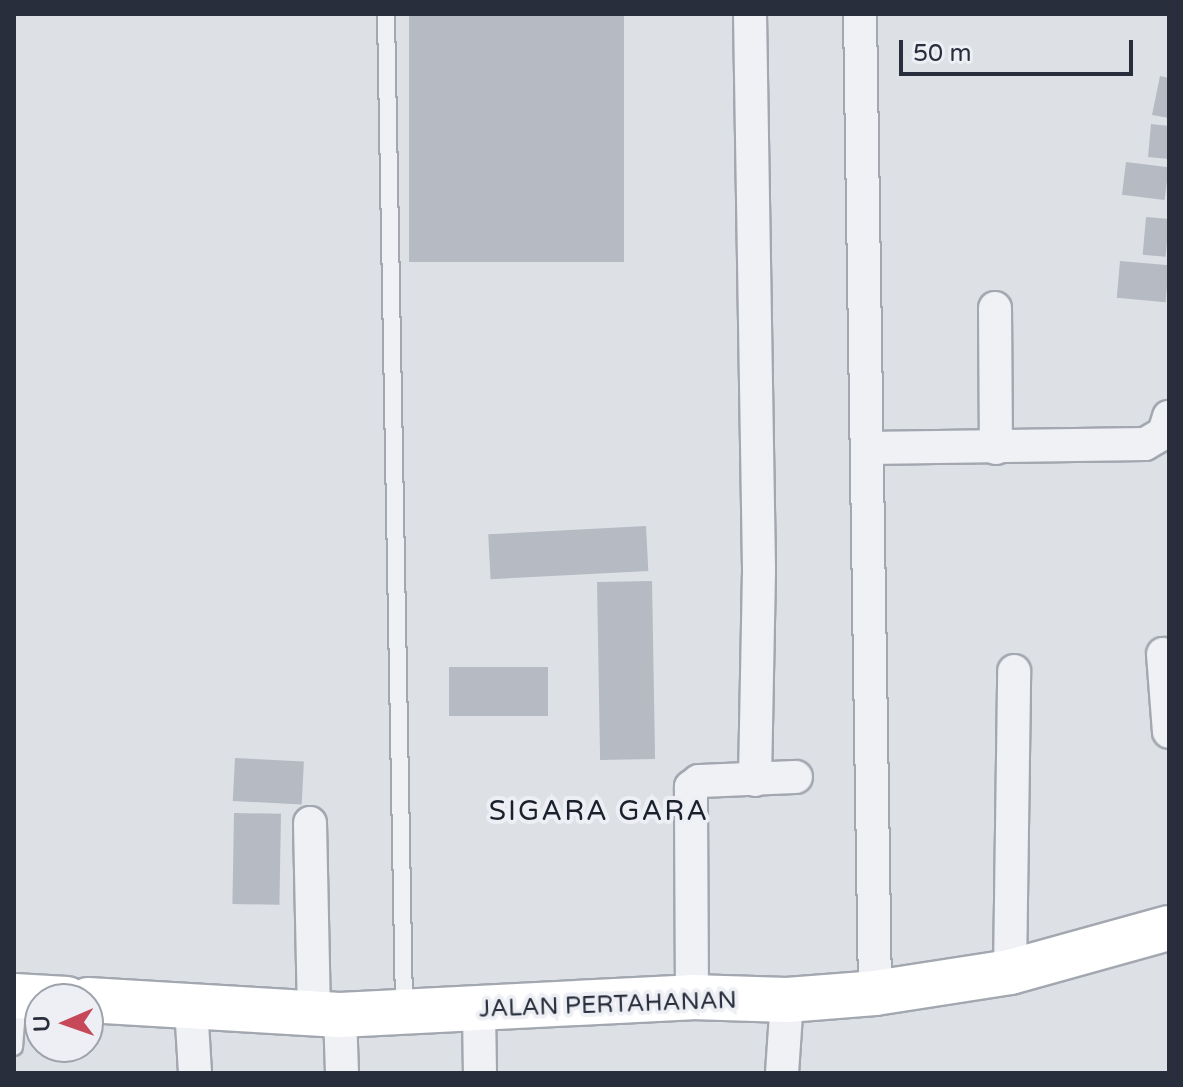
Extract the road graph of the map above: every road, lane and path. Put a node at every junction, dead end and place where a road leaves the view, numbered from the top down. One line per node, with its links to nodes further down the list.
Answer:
1 (386, 14): 24 (lane)
2 (750, 14): 12 (street)
3 (860, 14): 6 (street)
4 (995, 308): 7 (street)
5 (1165, 432): 7 (street)
6 (867, 448): 7 (street); 16 (street)
7 (996, 448)
8 (1163, 654): 10 (street)
9 (1014, 671): 15 (street)
10 (1169, 732)
11 (796, 777): 12 (street)
12 (755, 780): 18 (street)
13 (310, 823): 23 (street)
14 (1169, 928): 15 (main road, JALAN PERTAHANAN)
15 (1010, 972): 16 (main road, JALAN PERTAHANAN)
16 (875, 993): 19 (main road, JALAN PERTAHANAN)
17 (16, 996): 25 (lane)
18 (692, 997): 19 (main road, JALAN PERTAHANAN); 22 (main road, JALAN PERTAHANAN)
19 (787, 1000): 29 (street)
20 (104, 1001): 21 (main road, JALAN PERTAHANAN)
21 (191, 1007): 23 (main road, JALAN PERTAHANAN); 26 (street)
22 (479, 1011): 24 (main road, JALAN PERTAHANAN); 28 (street)
23 (327, 1014): 24 (main road, JALAN PERTAHANAN); 27 (street)
24 (404, 1014)
25 (14, 1047)
26 (195, 1073)
27 (342, 1073)
28 (480, 1073)
29 (782, 1073)

